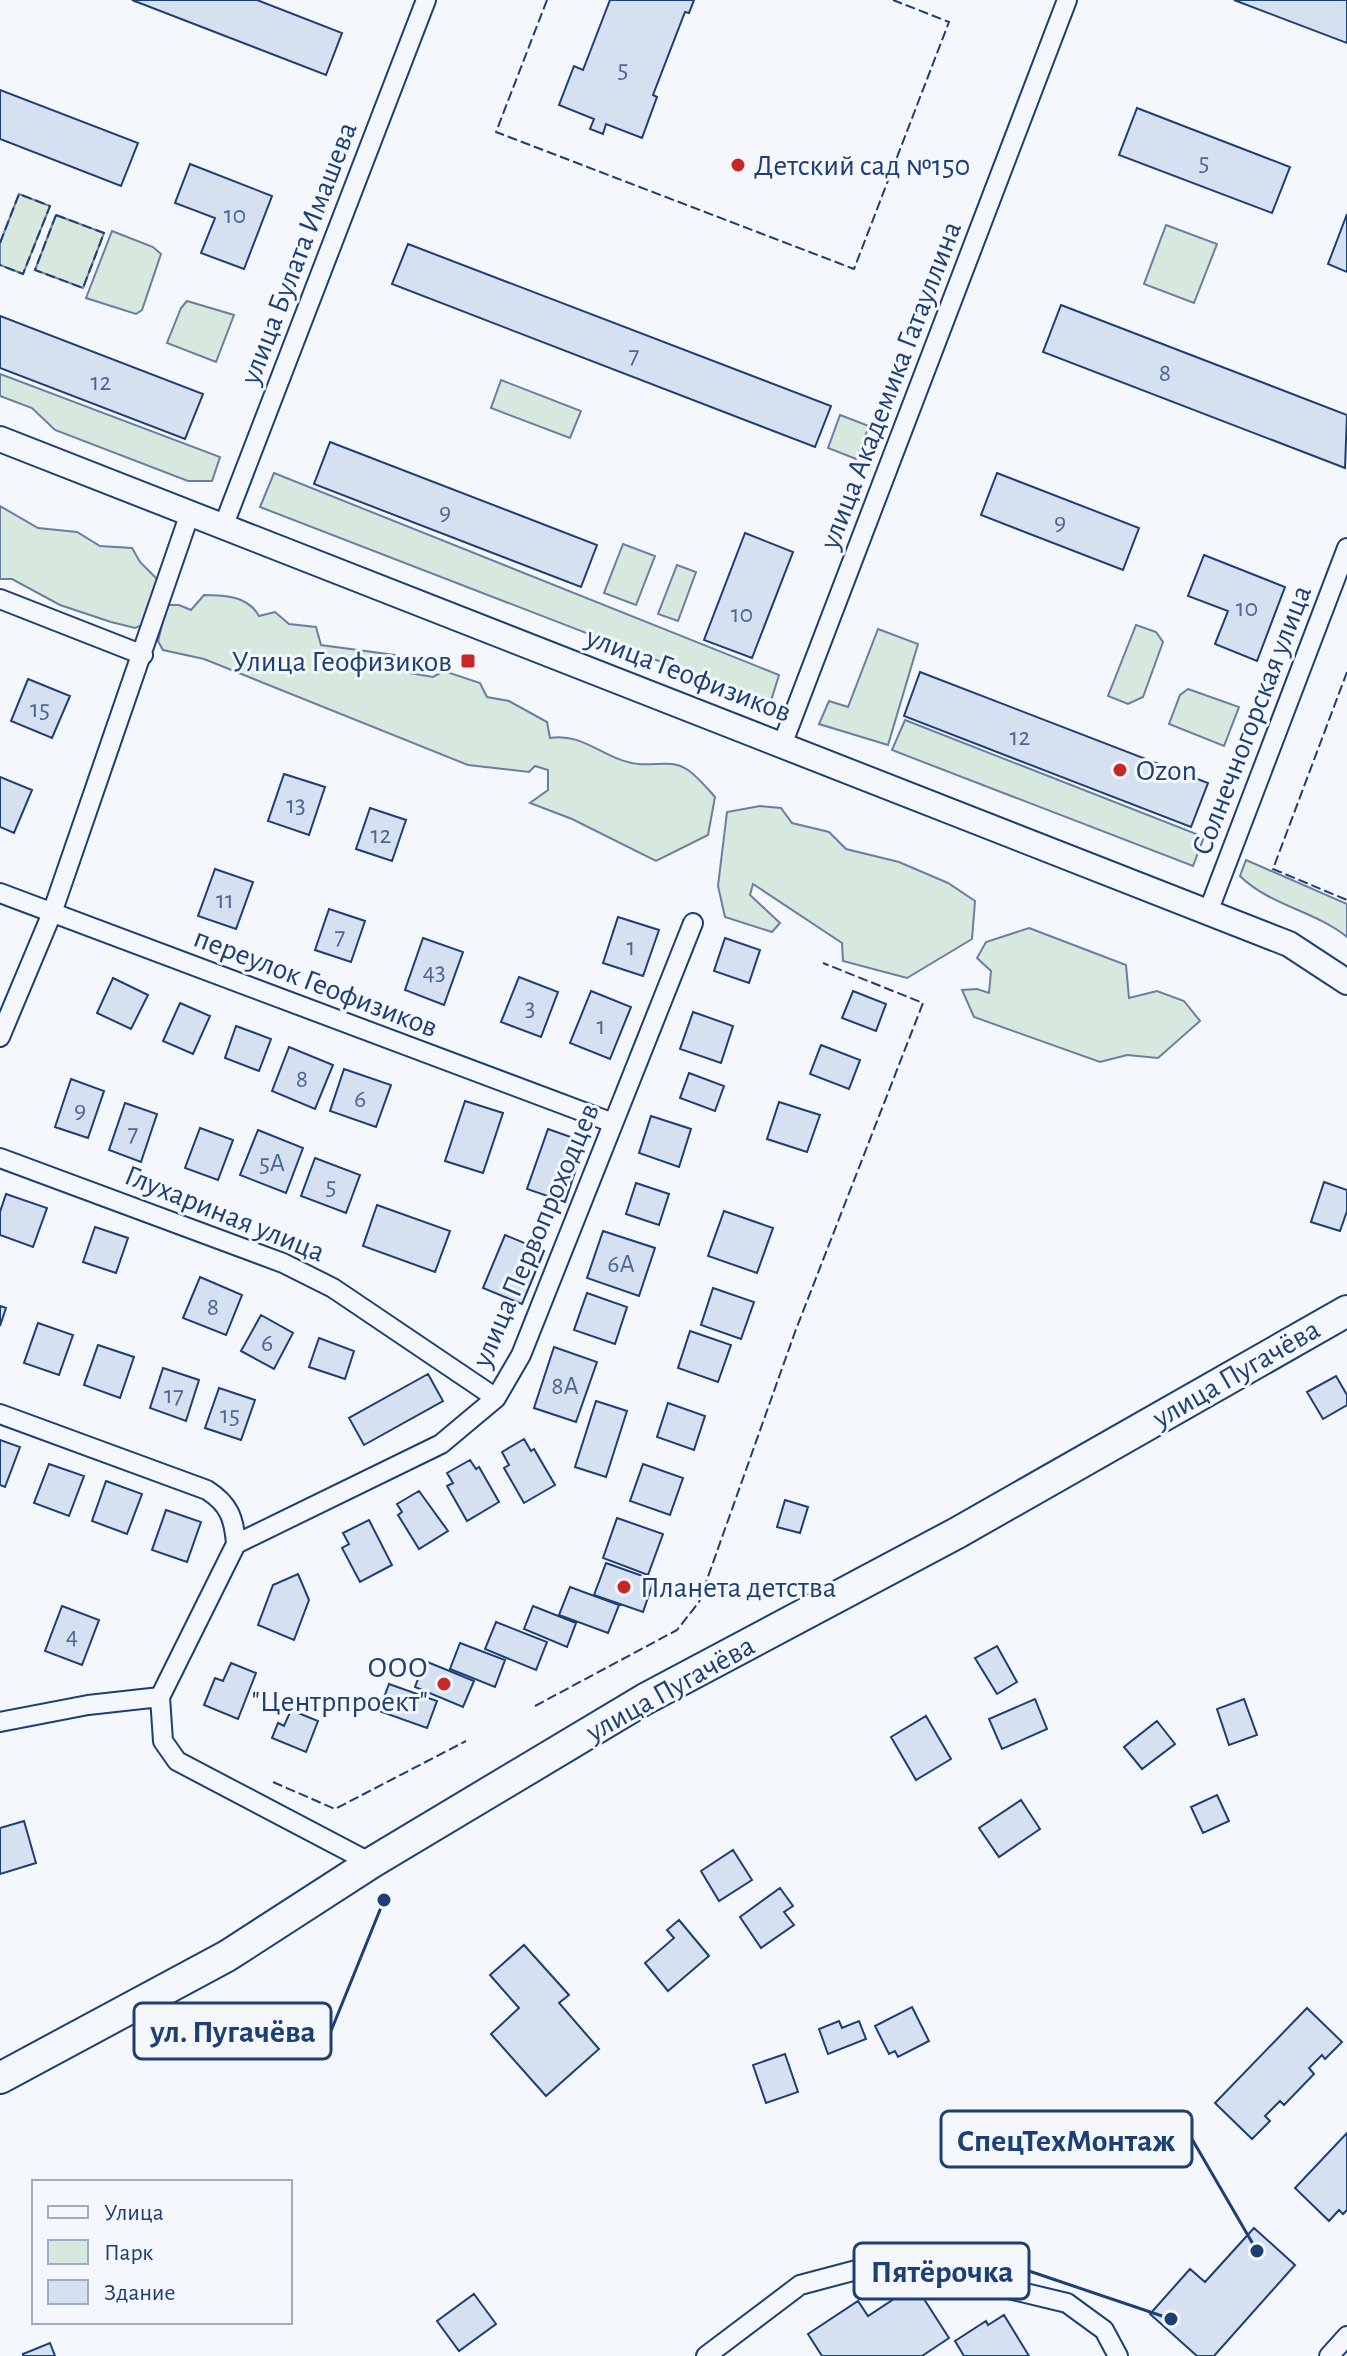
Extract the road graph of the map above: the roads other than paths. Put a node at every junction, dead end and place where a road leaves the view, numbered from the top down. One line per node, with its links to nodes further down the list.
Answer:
1 (426, 0): 5 (street, улица Булата Имашева)
2 (1067, 0): 9 (street, улица Академика Гатауллина)
3 (0, 439): 4 (street, улица Геофизиков)
4 (190, 513): 5 (street, улица Геофизиков); 8 (street)
5 (223, 527): 9 (street, улица Геофизиков)
6 (1347, 548): 11 (street, Солнечногорская улица)
7 (0, 599): 8 (street)
8 (143, 655): 12 (street)
9 (782, 745): 11 (street, улица Геофизиков)
10 (0, 893): 12 (street, переулок Геофизиков)
11 (1208, 912): 14 (street, улица Геофизиков)
12 (52, 913): 15 (street); 16 (street, переулок Геофизиков)
13 (693, 923): 16 (street, улица Первопроходцев)
14 (1347, 982)
15 (0, 1037)
16 (613, 1123): 19 (street, улица Первопроходцев)
17 (0, 1158): 19 (street, Глухариная улица)
18 (1347, 1311): 24 (main road, улица Пугачёва)
19 (496, 1398): 21 (street, улица Первопроходцев)
20 (0, 1414): 21 (street)
21 (236, 1544): 22 (street)
22 (160, 1697): 23 (street); 24 (street)
23 (0, 1722)
24 (371, 1863): 25 (main road, улица Пугачёва)
25 (0, 2078)
26 (1347, 2336): 29 (street)
27 (706, 2356): 28 (street)
28 (1118, 2356)
29 (1329, 2356)

